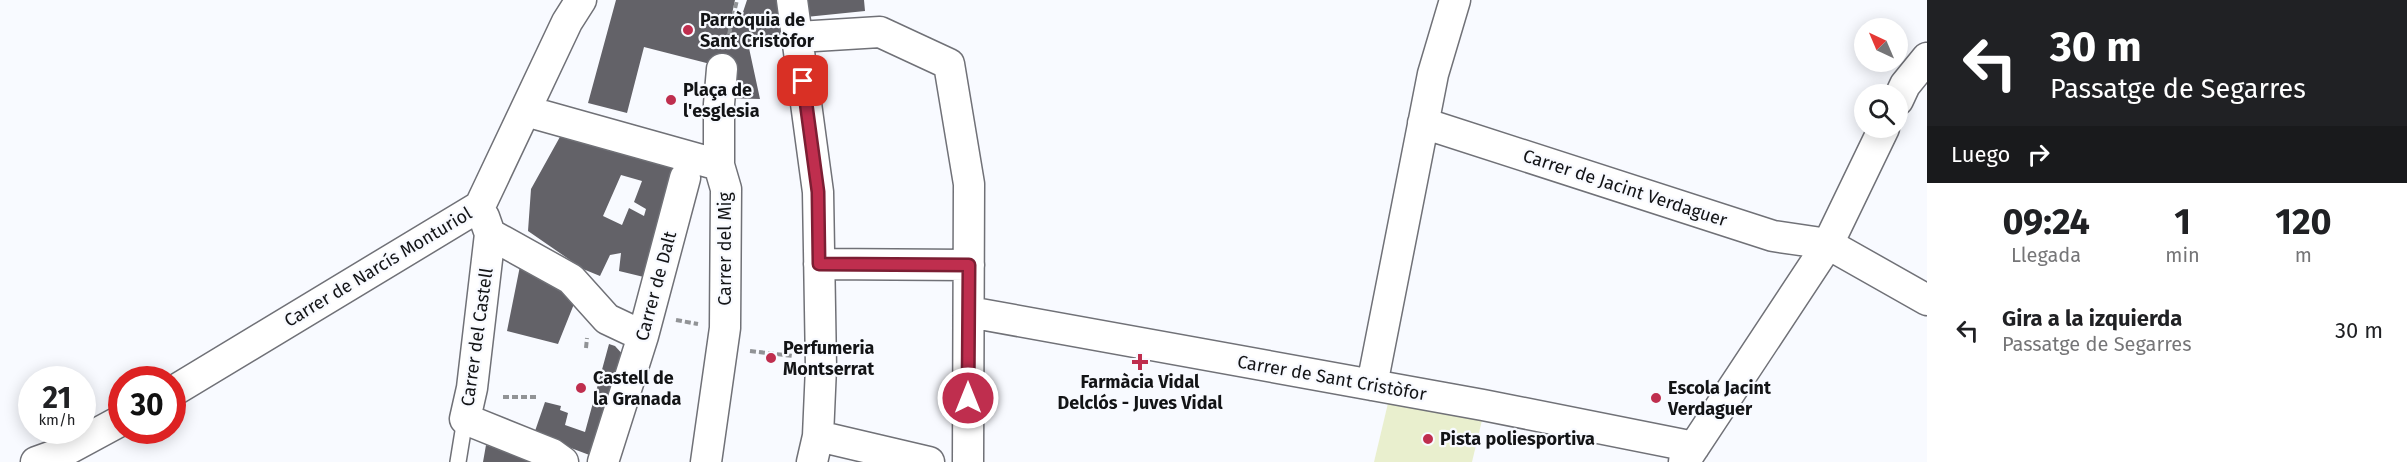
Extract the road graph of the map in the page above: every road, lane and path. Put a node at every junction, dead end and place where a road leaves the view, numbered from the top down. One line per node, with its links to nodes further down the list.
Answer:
1 (581, 0): 10 (street, Carrer de Narcís Monturiol)
2 (737, 0): 5 (path)
3 (792, 0): 6 (street)
4 (1455, 0): 11 (street)
5 (733, 12)
6 (798, 37): 18 (street); 19 (street)
7 (1927, 58): 9 (street)
8 (722, 69): 13 (street, Carrer del Mig)
9 (1905, 84)
10 (526, 111): 13 (street); 15 (street, Carrer de Narcís Monturiol)
11 (1424, 123): 17 (street, Carrer de Jacint Verdaguer); 26 (street)
12 (1879, 138): 17 (street)
13 (719, 165): 23 (street, Carrer del Mig)
14 (685, 178): 22 (street, Carrer de Dalt)
15 (480, 206): 16 (street); 25 (street, Carrer de Narcís Monturiol)
16 (490, 234): 22 (street); 29 (street, Carrer del Castell)
17 (1828, 244): 20 (street); 32 (street)
18 (819, 264): 19 (street); 24 (street)
19 (969, 265): 21 (street)
20 (1927, 300)
21 (969, 312): 26 (street, Carrer de Sant Cristòfor); 39 (street)
22 (646, 325): 23 (path); 36 (street, Carrer de Dalt)
23 (724, 338): 24 (path); 37 (street, Carrer del Mig)
24 (820, 359): 31 (street)
25 (186, 384)
26 (1372, 385): 32 (street, Carrer de Sant Cristòfor)
27 (503, 397): 28 (path)
28 (536, 397)
29 (465, 419): 33 (street, Carrer del Castell); 35 (lane)
30 (108, 428): 34 (street)
31 (815, 449): 38 (street)
32 (1689, 455)
33 (556, 459)
34 (36, 462)
35 (458, 462)
36 (603, 462)
37 (706, 462)
38 (929, 462)
39 (968, 462)

